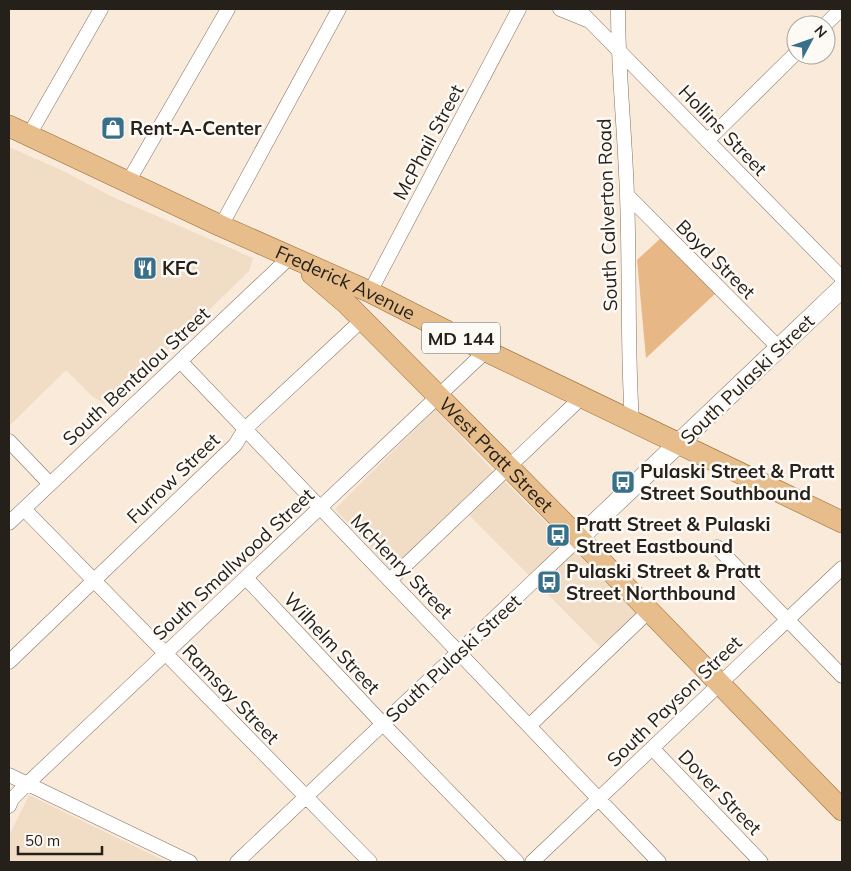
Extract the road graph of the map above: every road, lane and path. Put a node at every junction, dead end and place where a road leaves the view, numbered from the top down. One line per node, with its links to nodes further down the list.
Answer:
1 (101, 9): 12 (street)
2 (228, 9): 14 (street)
3 (339, 9): 16 (street)
4 (519, 9): 20 (street, McPhail Street)
5 (560, 9): 8 (street)
6 (578, 9): 8 (street, Hollins Street)
7 (618, 9): 9 (street, South Calverton Road)
8 (590, 21): 9 (street, Hollins Street)
9 (618, 50): 13 (street, Hollins Street); 15 (street, South Calverton Road)
10 (786, 63): 13 (street)
11 (9, 126): 12 (main road, Frederick Avenue / MD 144)
12 (29, 135): 14 (main road, Frederick Avenue / MD 144)
13 (707, 140): 18 (street, Hollins Street)
14 (128, 182): 16 (main road, Frederick Avenue / MD 144)
15 (627, 195): 22 (street, Boyd Street); 27 (street, South Calverton Road)
16 (221, 226): 17 (main road, Frederick Avenue / MD 144)
17 (290, 257): 20 (main road, Frederick Avenue / MD 144); 21 (main road, West Pratt Street / MD 144); 24 (street, South Bentalou Street)
18 (842, 278)
19 (842, 288): 22 (street, South Pulaski Street)
20 (370, 292): 23 (main road, Frederick Avenue / MD 144)
21 (362, 320): 25 (main road, West Pratt Street / MD 144); 28 (street, Furrow Street)
22 (779, 348): 30 (street, South Pulaski Street)
23 (486, 351): 25 (street, South Smallwood Street); 26 (main road, Frederick Avenue / MD 144)
24 (180, 361): 28 (street, McHenry Street); 32 (street, South Bentalou Street)
25 (437, 396): 31 (main road, West Pratt Street / MD 144); 33 (street, South Smallwood Street)
26 (582, 397): 27 (main road, Frederick Avenue / MD 144); 31 (street)
27 (632, 421): 30 (main road, Frederick Avenue / MD 144)
28 (245, 430): 33 (street, McHenry Street); 42 (street, Furrow Street)
29 (9, 441): 32 (street)
30 (679, 444): 35 (main road, Frederick Avenue / MD 144); 37 (street, South Pulaski Street)
31 (509, 468): 37 (main road, West Pratt Street / MD 144); 41 (street)
32 (50, 484): 34 (street, South Bentalou Street)
33 (320, 508): 40 (street, South Smallwood Street); 41 (street, McHenry Street)
34 (24, 509): 36 (street, South Bentalou Street); 42 (street, Ramsay Street)
35 (842, 522)
36 (9, 523)
37 (579, 538): 43 (main road, West Pratt Street / MD 144); 45 (street, South Pulaski Street)
38 (717, 547): 44 (street)
39 (842, 568): 44 (street, South Payson Street)
40 (246, 578): 46 (street, South Smallwood Street); 50 (street, Wilhelm Street)
41 (390, 580): 45 (street, McHenry Street)
42 (94, 581): 46 (street, Ramsay Street); 47 (street, Furrow Street)
43 (649, 611): 49 (main road, West Pratt Street / MD 144); 51 (street)
44 (788, 620): 48 (street); 49 (street, South Payson Street)
45 (458, 652): 50 (street, South Pulaski Street); 51 (street, McHenry Street)
46 (165, 654): 54 (street, South Smallwood Street); 55 (street, Ramsay Street)
47 (9, 662)
48 (842, 676)
49 (720, 684): 52 (street, South Payson Street); 58 (main road, West Pratt Street / MD 144)
50 (383, 724): 55 (street, South Pulaski Street); 62 (street, Wilhelm Street)
51 (529, 726): 56 (street, McHenry Street)
52 (652, 748): 56 (street, South Payson Street); 65 (street, Dover Street)
53 (9, 775): 54 (street)
54 (27, 784): 57 (street, South Smallwood Street); 59 (street)
55 (306, 797): 60 (street, South Pulaski Street); 61 (street, Ramsay Street)
56 (599, 799): 63 (street, South Payson Street); 64 (street, McHenry Street)
57 (9, 806)
58 (842, 810)
59 (190, 862)
60 (237, 862)
61 (370, 862)
62 (517, 862)
63 (532, 862)
64 (659, 862)
65 (761, 862)

